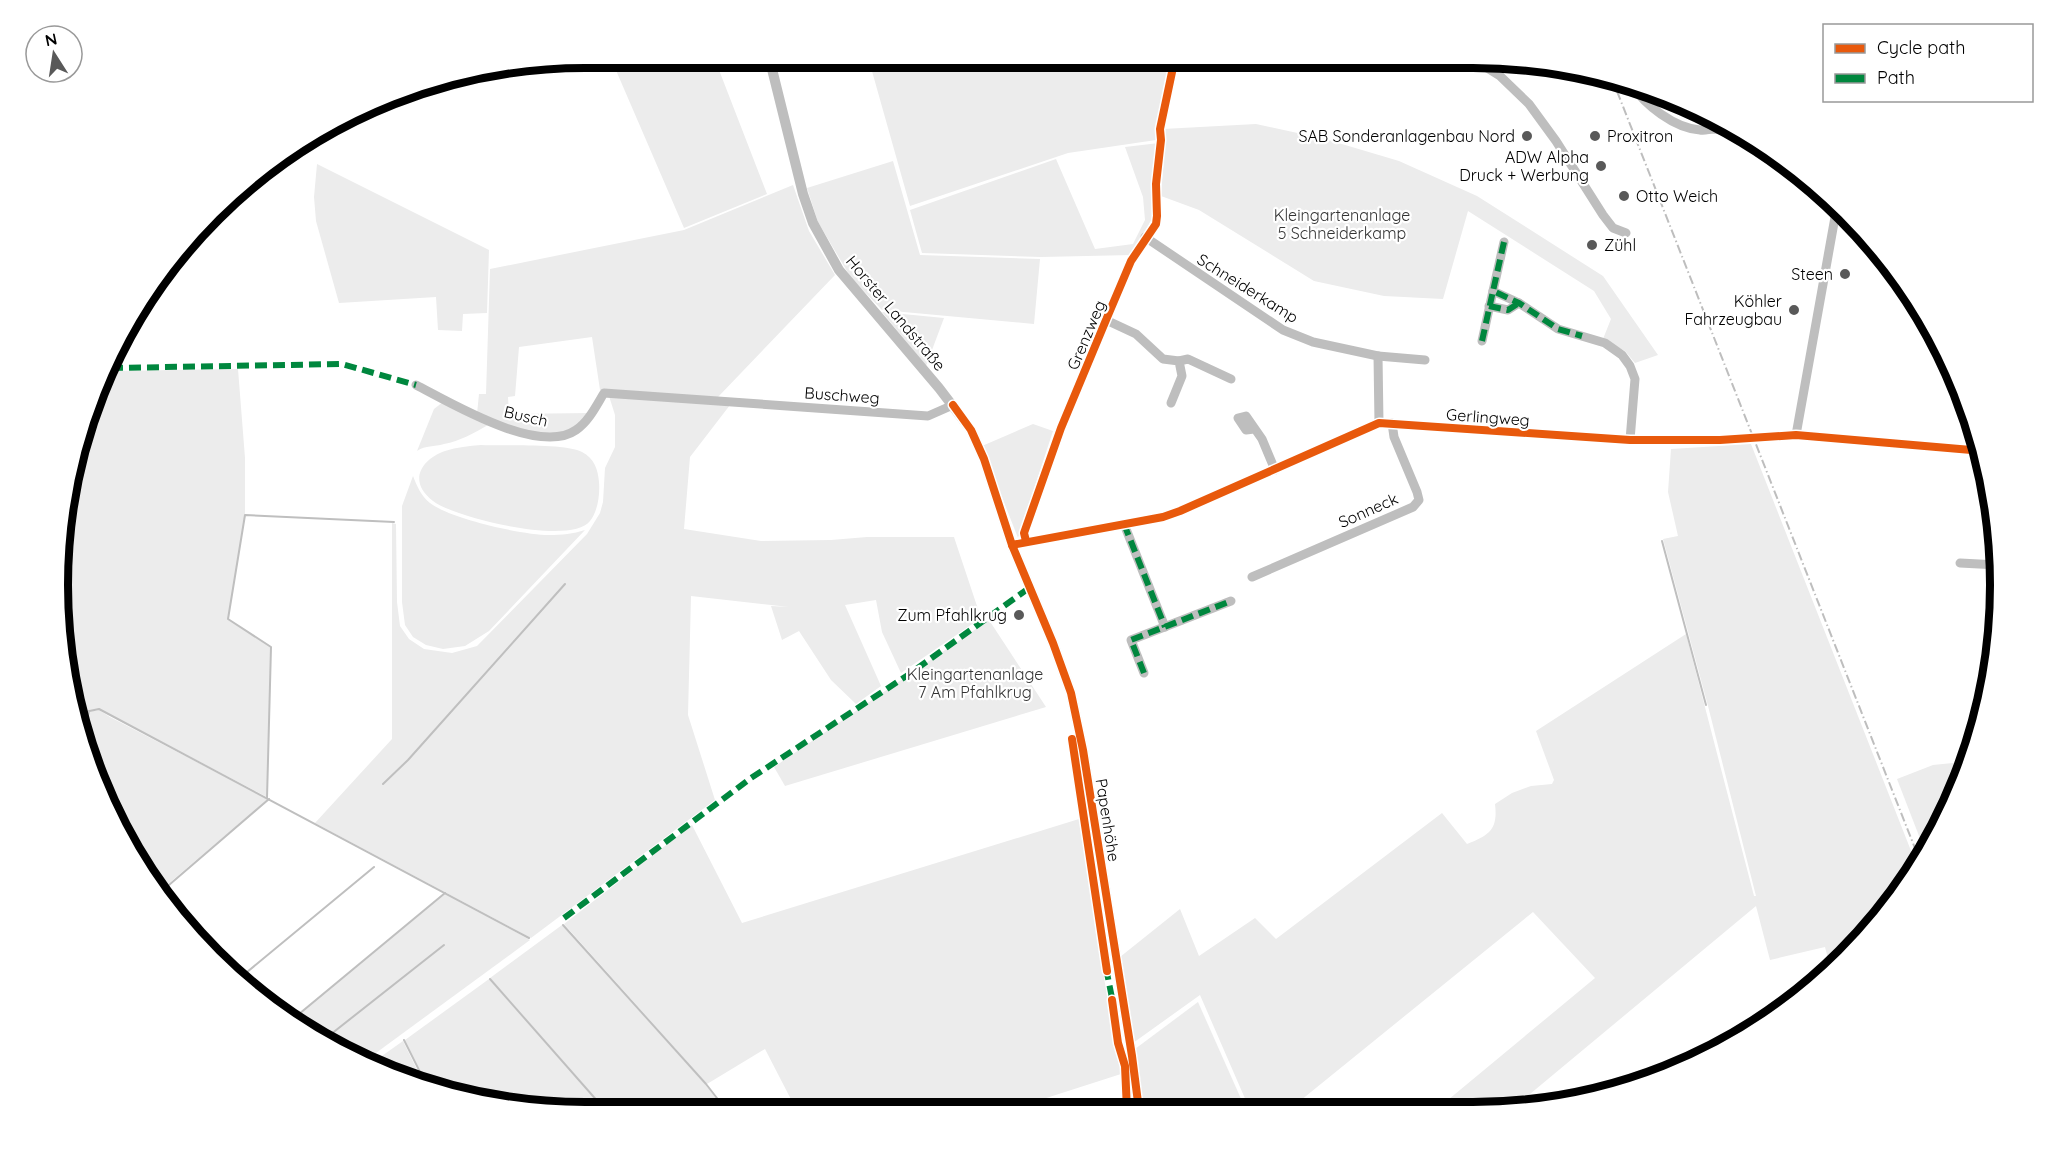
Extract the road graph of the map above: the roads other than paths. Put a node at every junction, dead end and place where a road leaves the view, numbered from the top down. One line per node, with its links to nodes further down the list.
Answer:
1 (772, 68): 22 (main road, Horster Landstraße)
2 (1488, 68): 7 (street)
3 (1639, 95): 4 (street)
4 (1719, 130)
5 (1161, 140): 8 (street, Grenzweg)
6 (1835, 216): 26 (street)
7 (1626, 233)
8 (1145, 237): 13 (street, Grenzweg); 15 (street, Schneiderkamp)
9 (1504, 242): 10 (street)
10 (1493, 291): 11 (street); 12 (street)
11 (1519, 303): 12 (street); 27 (street)
12 (1489, 306): 14 (street)
13 (1106, 320): 17 (street); 31 (street, Grenzweg)
14 (1482, 341)
15 (1378, 356): 16 (street, Schneiderkamp); 23 (street)
16 (1425, 360)
17 (1179, 362): 18 (street); 21 (street)
18 (1231, 379)
19 (416, 385): 20 (street, Busch)
20 (727, 402): 22 (street, Buschweg)
21 (1171, 403)
22 (953, 405): 32 (main road, Horster Landstraße)
23 (1379, 423): 24 (street, Gerlingweg); 29 (street, Gerlingweg)
24 (1392, 423): 27 (street, Gerlingweg); 35 (street, Sonneck)
25 (1254, 429): 29 (street)
26 (1796, 435): 27 (street, Gerlingweg); 28 (street, Gerlingweg)
27 (1630, 440)
28 (1972, 450)
29 (1275, 470): 30 (street, Gerlingweg)
30 (1124, 524): 31 (street, Gerlingweg); 37 (street)
31 (1026, 541): 32 (street, Gerlingweg)
32 (1012, 544): 39 (main road, Papenhöhe)
33 (1960, 563): 34 (street)
34 (1989, 565)
35 (1252, 577)
36 (1231, 601): 37 (street)
37 (1166, 627): 38 (street)
38 (1144, 673)
39 (1138, 1102)

